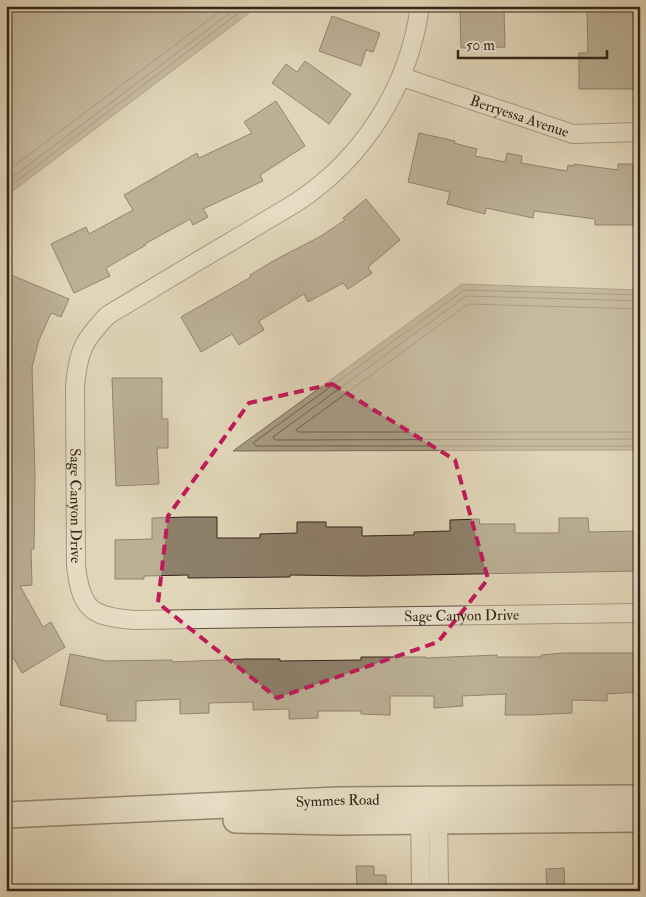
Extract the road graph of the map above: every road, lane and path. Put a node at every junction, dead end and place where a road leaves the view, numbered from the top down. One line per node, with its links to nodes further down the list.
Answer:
1 (420, 6): 2 (street, Sage Canyon Drive)
2 (402, 77): 3 (street, Berryessa Avenue); 4 (street, Sage Canyon Drive)
3 (640, 132)
4 (640, 613)
5 (640, 798): 6 (street, Symmes Road)
6 (429, 810): 7 (street, Symmes Road); 8 (street, Symmes Road); 9 (street); 10 (street)
7 (6, 815)
8 (640, 819)
9 (421, 891)
10 (439, 891)

